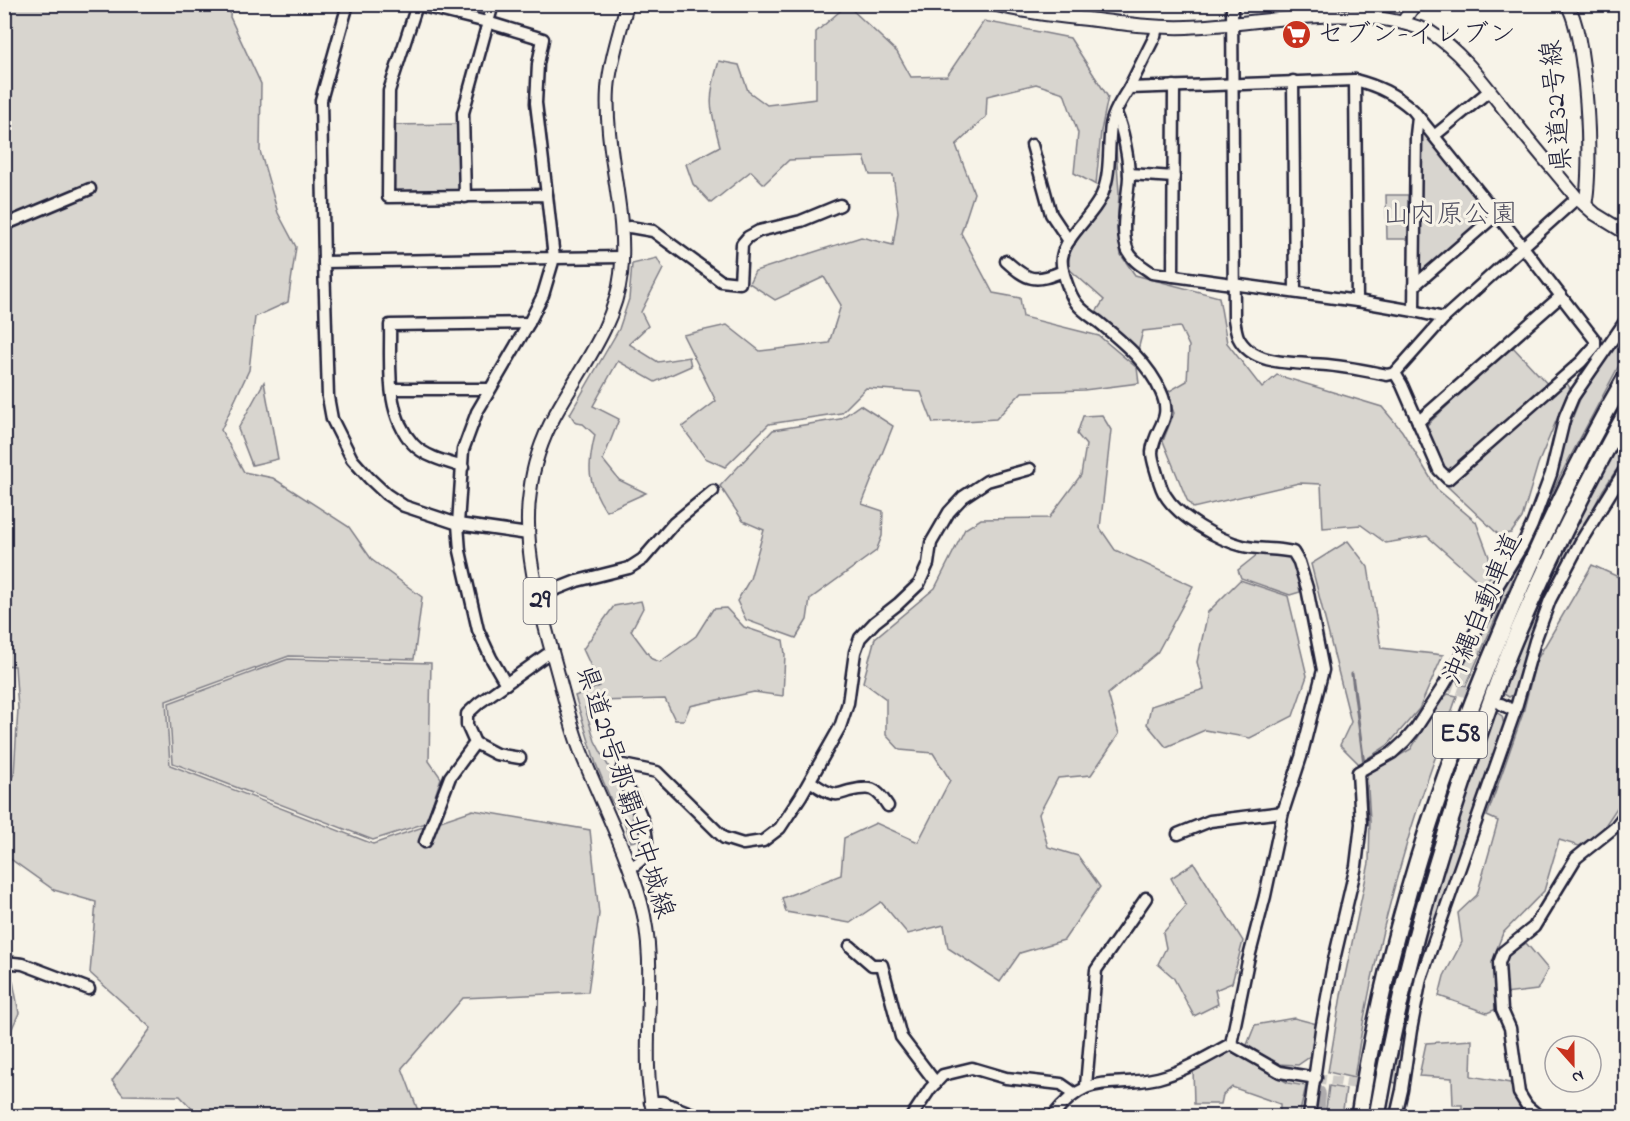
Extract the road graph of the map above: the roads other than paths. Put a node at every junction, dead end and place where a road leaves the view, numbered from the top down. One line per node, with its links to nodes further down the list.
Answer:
1 (348, 4): 42 (street)
2 (493, 4): 13 (street)
3 (627, 4): 35 (main road, 県道29号那覇北中城線 / 29)
4 (993, 4): 11 (main road, 県道32号線)
5 (1075, 4): 11 (street)
6 (1232, 4): 14 (street)
7 (1415, 4): 12 (main road)
8 (1567, 4): 31 (main road, 県道32号線)
9 (415, 5): 13 (street); 30 (street)
10 (1372, 7): 12 (main road, 県道32号線); 14 (main road, 県道32号線)
11 (1075, 18): 15 (main road, 県道32号線)
12 (1405, 19): 21 (main road, 県道32号線)
13 (487, 22): 29 (street); 30 (street)
14 (1232, 22): 15 (main road, 県道32号線); 18 (street)
15 (1157, 27): 20 (street)
16 (1355, 80): 17 (street); 23 (street); 49 (street)
17 (1293, 81): 18 (street); 47 (street)
18 (1232, 84): 19 (street); 45 (street)
19 (1174, 86): 20 (street); 27 (street)
20 (1128, 88): 22 (street)
21 (1489, 91): 24 (street); 31 (main road, 県道32号線)
22 (1116, 113): 26 (street); 37 (street)
23 (1418, 117): 24 (street); 46 (street)
24 (1434, 136): 33 (street)
25 (1032, 145): 37 (street)
26 (1129, 174): 27 (street); 44 (street)
27 (1174, 177): 44 (street)
28 (90, 189): 34 (street)
29 (547, 195): 30 (street); 40 (street)
30 (465, 197)
31 (1581, 202): 36 (main road, 県道32号線); 38 (street)
32 (840, 205): 35 (street)
33 (1497, 214): 38 (street); 46 (street)
34 (4, 225)
35 (622, 228): 39 (main road, 県道29号那覇北中城線 / 29)
36 (1626, 233)
37 (1070, 241): 43 (street)
38 (1523, 247): 48 (street); 51 (street)
39 (622, 257): 40 (street); 67 (main road, 県道29号那覇北中城線 / 29)
40 (554, 258): 42 (street); 53 (street)
41 (1006, 261): 43 (street)
42 (324, 262): 66 (street)
43 (1063, 271): 77 (street)
44 (1173, 276): 45 (street)
45 (1234, 285): 47 (street); 56 (street)
46 (1414, 286): 50 (street)
47 (1295, 292): 49 (street)
48 (1561, 296): 54 (street); 61 (street)
49 (1357, 301): 50 (street)
50 (1414, 311): 51 (street)
51 (1444, 318): 56 (street)
52 (1626, 320): 55 (street)
53 (529, 323): 58 (street); 59 (street)
54 (1581, 362): 55 (street); 61 (street)
55 (1590, 371): 87 (street)
56 (1395, 373): 61 (street)
57 (1626, 377): 99 (highway, 沖縄自動車道 / E58)
58 (392, 389): 59 (street); 62 (street)
59 (489, 389): 62 (street)
60 (1626, 413): 100 (highway, 沖縄自動車道 / E58)
61 (1418, 422)
62 (463, 467): 66 (street)
63 (1626, 468): 72 (street)
64 (1030, 469): 75 (street)
65 (713, 491): 68 (street)
66 (458, 524): 67 (street); 70 (street)
67 (528, 534): 68 (main road, 県道29号那覇北中城線 / 29)
68 (539, 596): 69 (main road, 県道29号那覇北中城線 / 29)
69 (552, 653): 70 (street); 81 (main road, 県道29号那覇北中城線 / 29)
70 (506, 684): 73 (street)
71 (1502, 704): 72 (street)
72 (1515, 711): 91 (street)
73 (475, 743): 74 (street); 80 (street)
74 (520, 758)
75 (810, 781): 76 (street); 81 (street)
76 (888, 806)
77 (1283, 812): 79 (street); 86 (street)
78 (1626, 813): 102 (street)
79 (1178, 834)
80 (425, 842)
81 (630, 869): 93 (main road, 県道29号那覇北中城線 / 29)
82 (1146, 898): 89 (street)
83 (850, 946): 88 (street)
84 (4, 962): 85 (street)
85 (89, 989)
86 (1230, 1044): 87 (street); 89 (street)
87 (1315, 1078): 98 (street)
88 (936, 1083): 92 (street); 96 (street)
89 (1086, 1086): 92 (street)
90 (1391, 1089): 91 (street)
91 (1402, 1090): 101 (street)
92 (1074, 1093): 97 (street)
93 (650, 1102): 94 (main road, 県道29号那覇北中城線 / 29); 95 (street)
94 (654, 1116)
95 (698, 1116)
96 (912, 1116)
97 (1054, 1116)
98 (1309, 1116)
99 (1359, 1116)
100 (1377, 1116)
101 (1396, 1116)
102 (1539, 1116)

